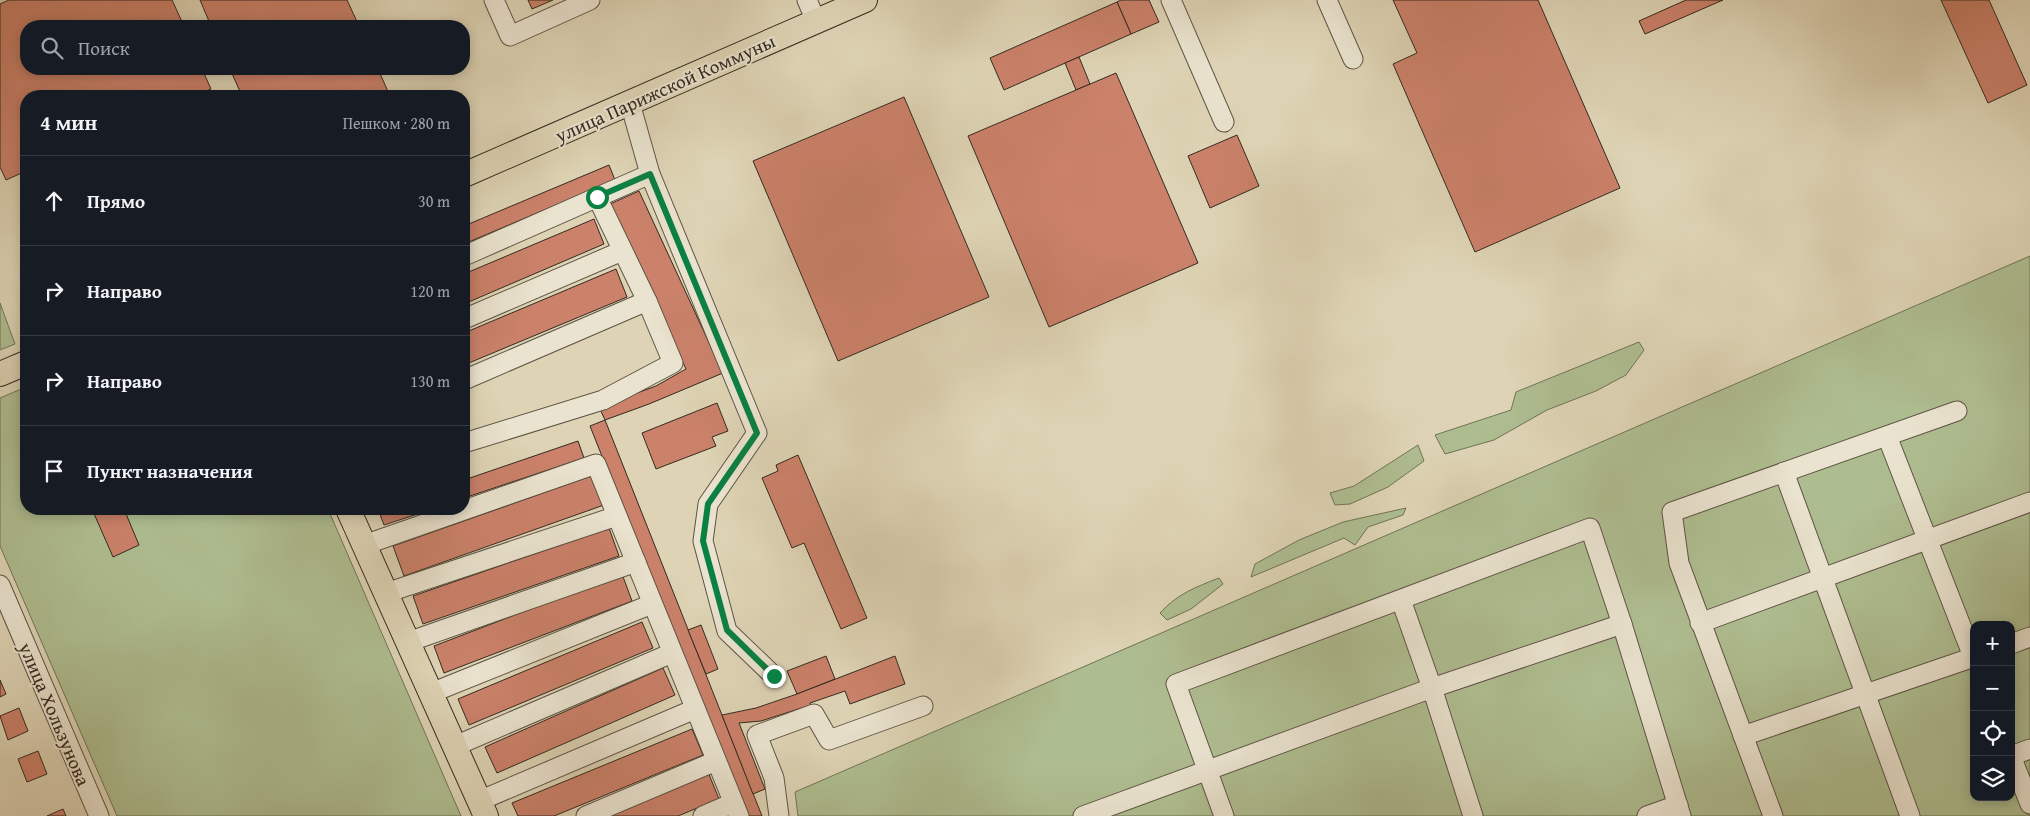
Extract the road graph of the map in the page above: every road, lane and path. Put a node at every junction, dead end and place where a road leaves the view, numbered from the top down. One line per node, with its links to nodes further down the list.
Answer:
1 (494, 0): 2 (street)
2 (590, 0)
3 (807, 0): 7 (street)
4 (865, 0): 7 (main road, улица Парижской Коммуны)
5 (1171, 0): 10 (street)
6 (1326, 0): 8 (street)
7 (816, 22): 9 (main road, улица Парижской Коммуны)
8 (1353, 59)
9 (630, 103): 11 (main road, улица Парижской Коммуны); 12 (street)
10 (1224, 122)
11 (470, 172)
12 (650, 174): 13 (street); 46 (street)
13 (597, 197): 14 (street); 15 (street)
14 (622, 251): 16 (street); 17 (street)
15 (470, 253)
16 (647, 302): 20 (street); 23 (street)
17 (470, 316)
18 (20, 366): 19 (main road)
19 (0, 374)
20 (470, 377)
21 (1957, 411): 22 (street)
22 (1887, 436): 24 (street); 30 (street)
23 (470, 441)
24 (1784, 472): 33 (street); 38 (street)
25 (2030, 502): 30 (street)
26 (470, 508): 29 (street)
27 (353, 515): 31 (main road)
28 (450, 515): 31 (street)
29 (616, 516): 32 (street); 35 (street)
30 (1927, 540): 33 (street); 43 (street)
31 (364, 545): 35 (main road)
32 (636, 562): 37 (street); 41 (street)
33 (1823, 578): 38 (street); 49 (street)
34 (0, 585): 61 (street, улица Хользунова)
35 (386, 593): 41 (main road)
36 (1401, 600): 39 (street); 47 (street); 56 (street)
37 (652, 604): 44 (street); 48 (street)
38 (1700, 623): 52 (street)
39 (1622, 624): 47 (street); 60 (street)
40 (2030, 638): 42 (street)
41 (408, 642): 48 (main road)
42 (2015, 643)
43 (1970, 650)
44 (672, 653): 51 (street); 53 (street)
45 (1970, 659): 49 (street)
46 (774, 676)
47 (1432, 688): 56 (street); 67 (street)
48 (431, 693): 53 (main road)
49 (1865, 694): 52 (street); 70 (street)
50 (923, 706): 64 (street)
51 (695, 709): 55 (street); 58 (street)
52 (1743, 736): 69 (street)
53 (455, 746): 58 (main road)
54 (2030, 749): 57 (street)
55 (716, 761): 59 (street); 62 (street)
56 (1207, 770): 65 (street); 66 (street)
57 (2030, 804)
58 (483, 808)
59 (736, 810): 63 (street)
60 (1680, 811): 68 (street)
61 (99, 816)
62 (586, 816)
63 (703, 816)
64 (779, 816)
65 (1083, 816)
66 (1224, 816)
67 (1473, 816)
68 (1647, 816)
69 (1774, 816)
70 (1910, 816)

